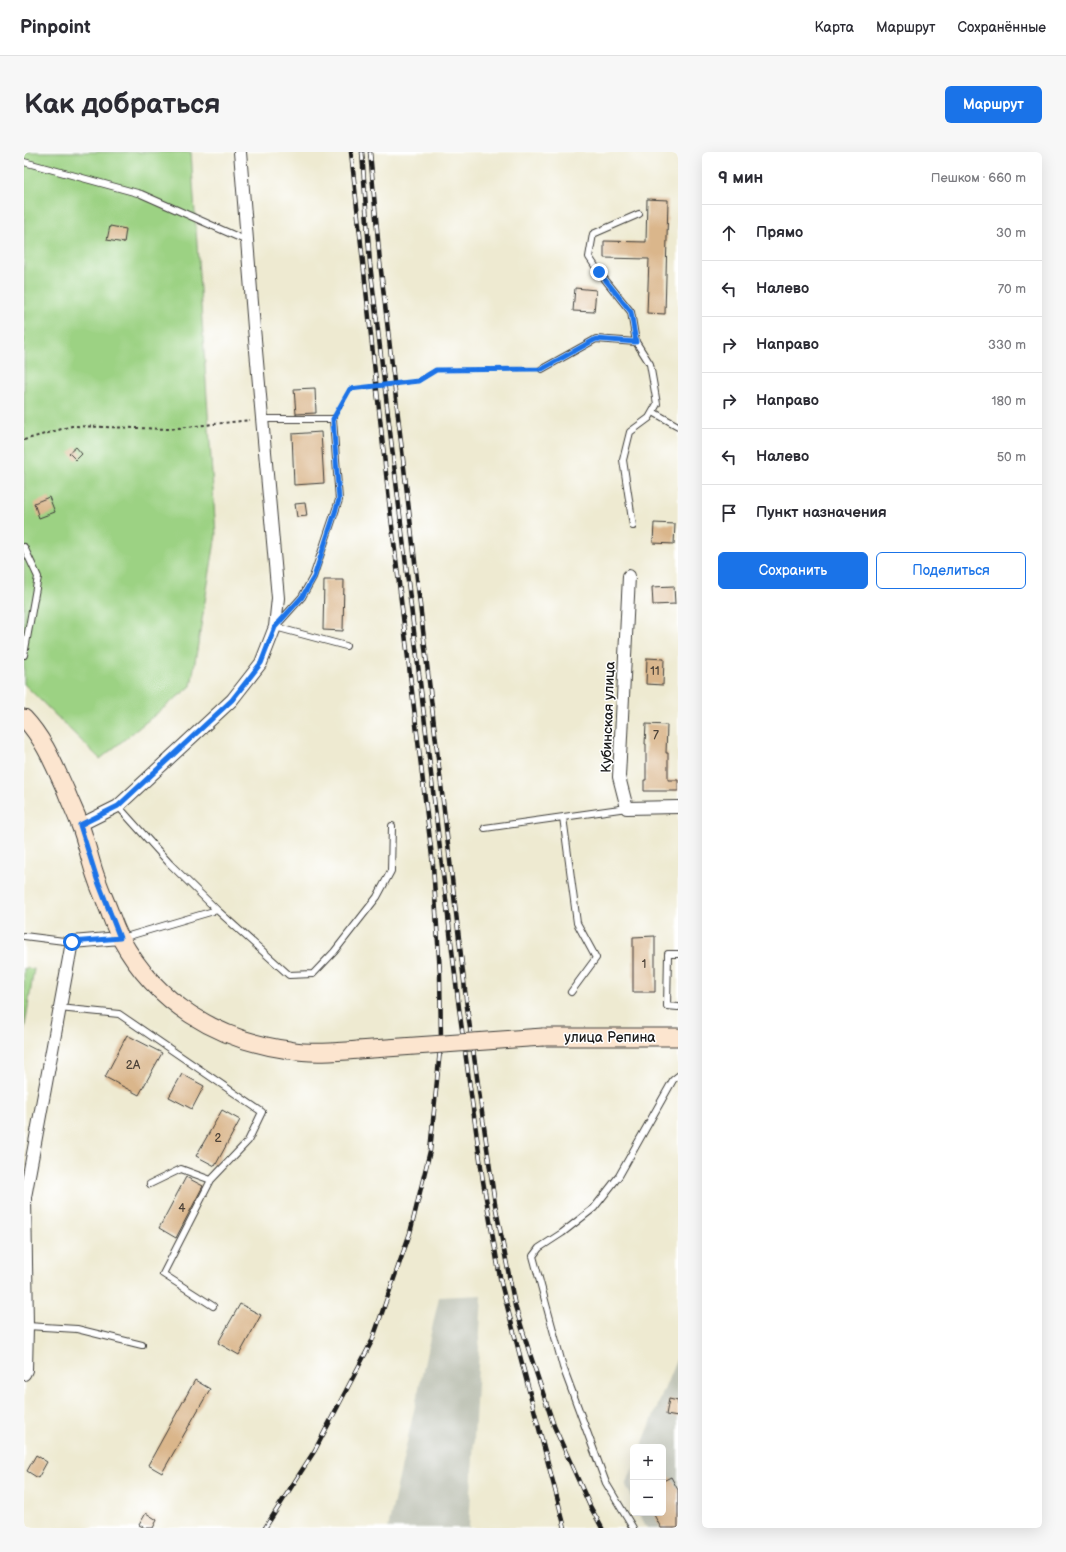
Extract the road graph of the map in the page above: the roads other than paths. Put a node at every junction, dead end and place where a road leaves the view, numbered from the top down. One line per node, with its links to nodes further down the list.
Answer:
1 (240, 152): 4 (street)
2 (24, 162): 4 (lane)
3 (639, 214): 5 (lane)
4 (247, 241): 8 (street)
5 (636, 342): 6 (lane); 7 (lane)
6 (542, 369)
7 (653, 412): 9 (lane); 10 (lane)
8 (262, 419): 13 (street); 13 (lane)
9 (678, 426)
10 (633, 526)
11 (24, 547): 15 (lane)
12 (629, 576): 19 (street, Кубинская улица)
13 (275, 627): 14 (lane); 17 (street)
14 (346, 646)
15 (24, 655)
16 (24, 718): 21 (main road, улица Репина)
17 (118, 806): 21 (street); 24 (lane)
18 (678, 807): 19 (street)
19 (628, 808): 20 (lane)
20 (564, 817): 23 (lane); 29 (lane)
21 (80, 825): 26 (main road, улица Репина)
22 (392, 826): 24 (lane)
23 (485, 828)
24 (217, 910): 26 (lane)
25 (24, 936): 27 (lane)
26 (120, 938): 27 (street); 32 (main road, улица Репина, bridge)
27 (72, 942): 31 (street)
28 (678, 954): 30 (lane)
29 (571, 992)
30 (678, 1007)
31 (60, 1008): 34 (lane); 37 (street)
32 (678, 1037)
33 (678, 1076): 40 (lane)
34 (211, 1180): 35 (lane); 36 (lane)
35 (150, 1184)
36 (213, 1306)
37 (27, 1326): 38 (lane); 39 (street)
38 (142, 1345)
39 (25, 1372)
40 (633, 1528)

